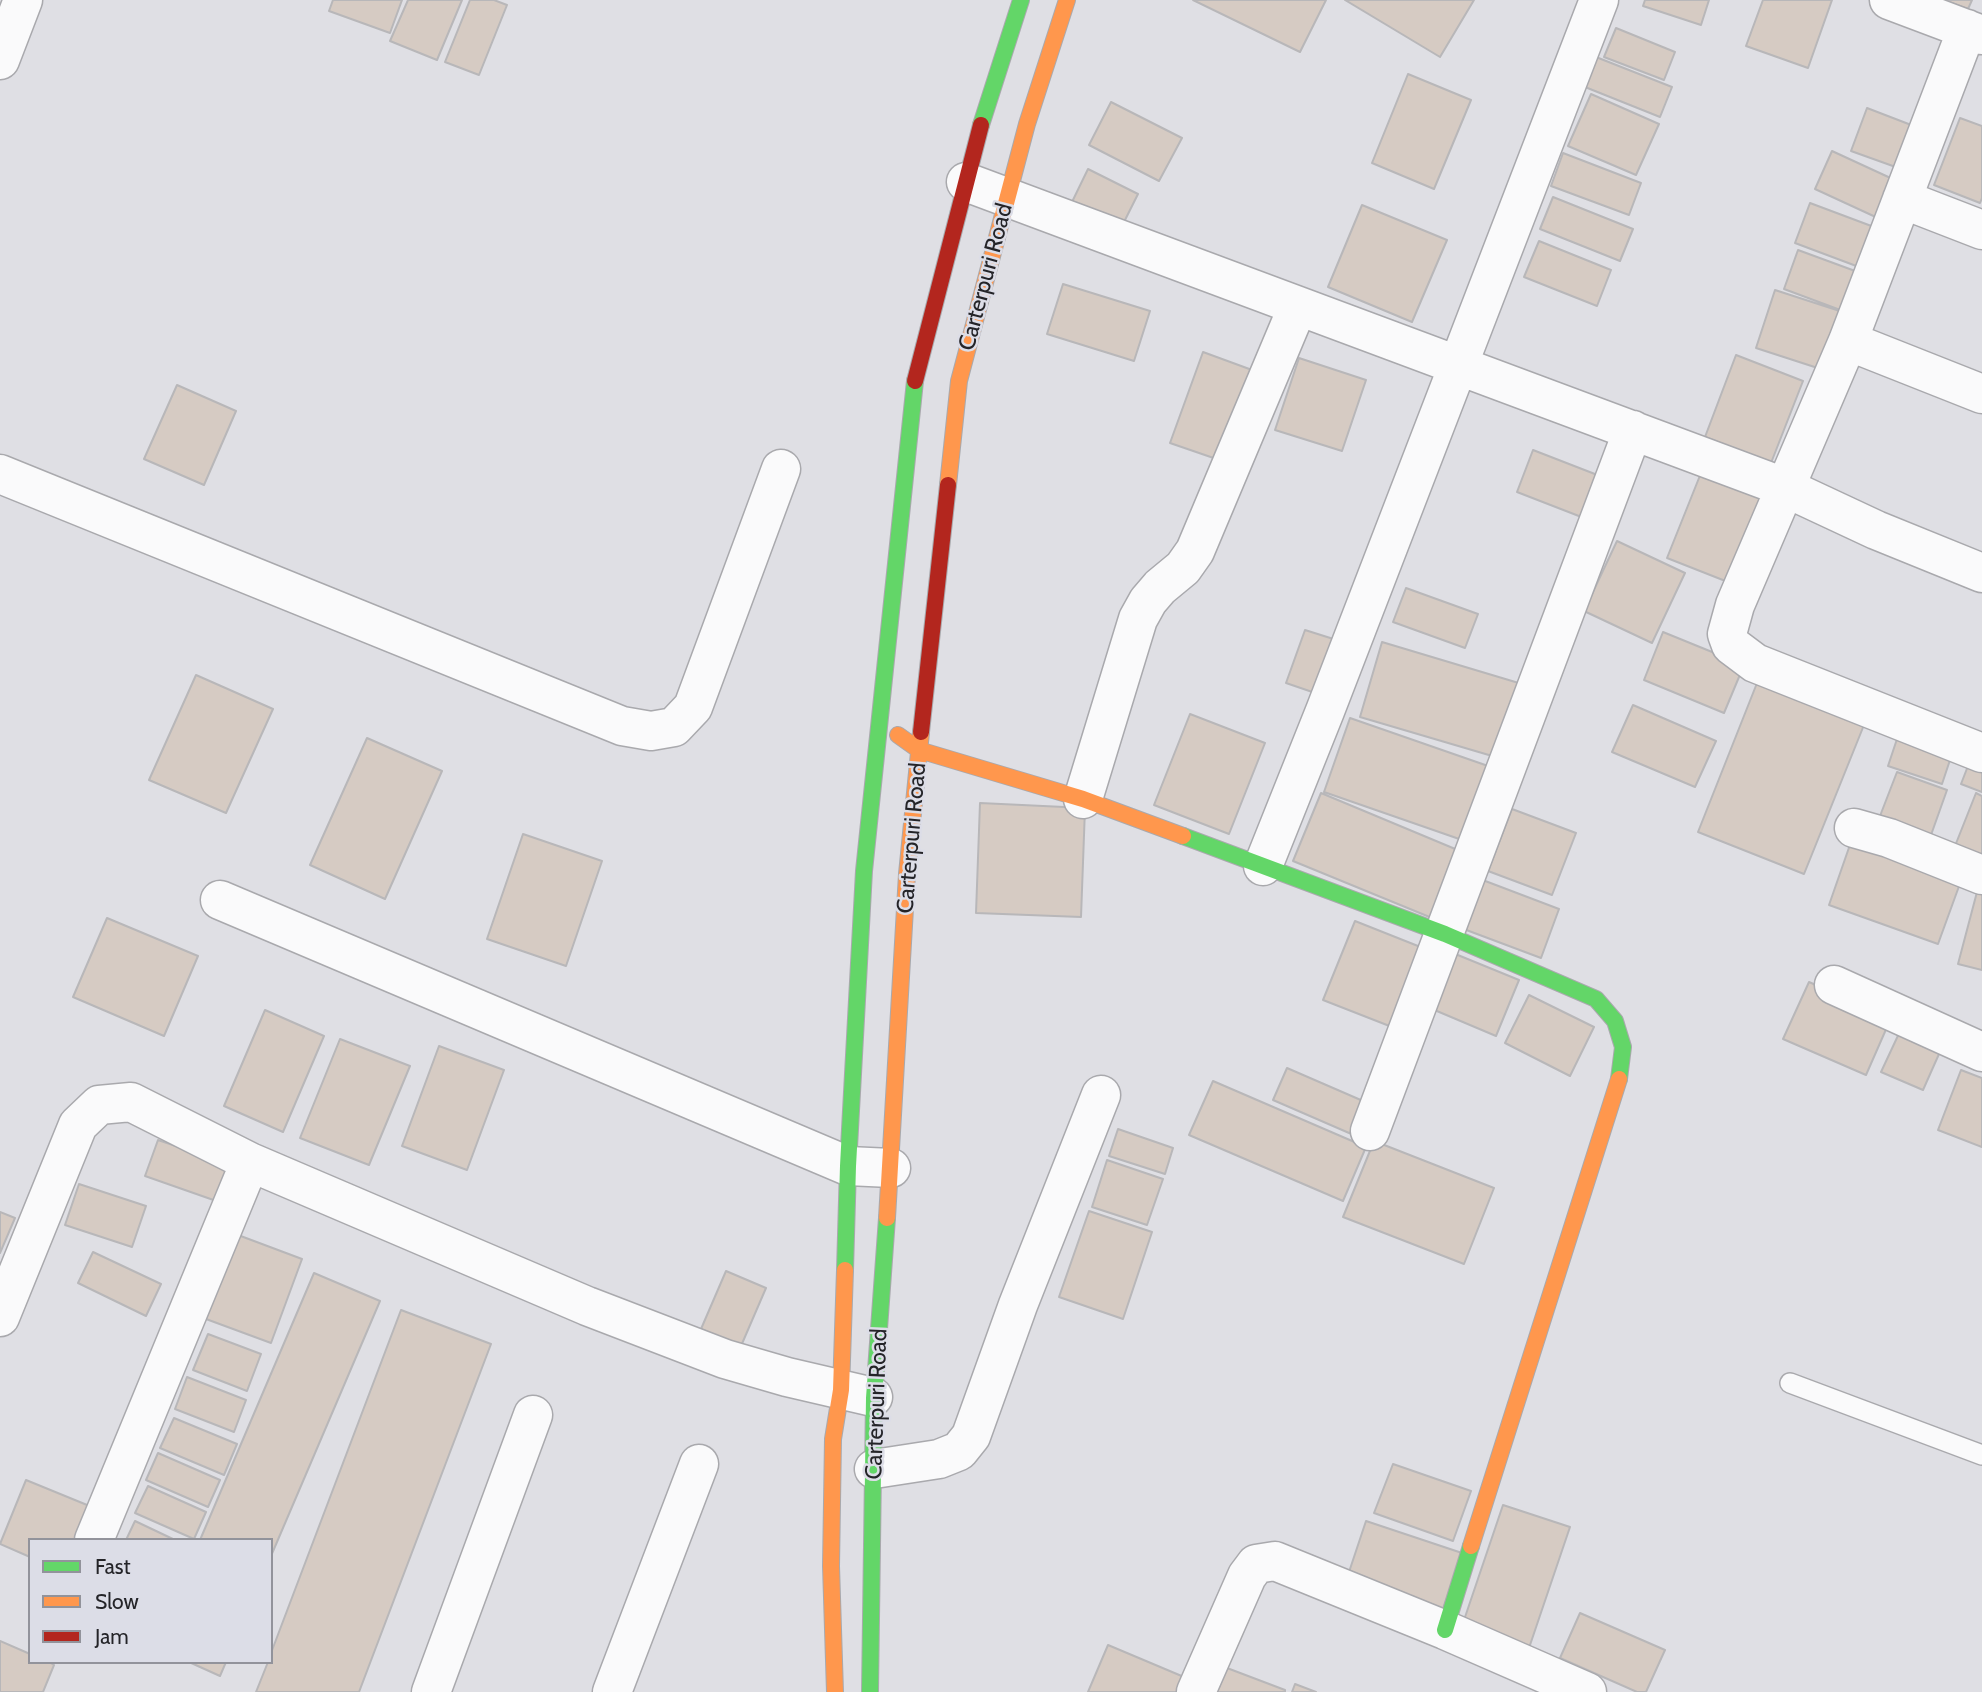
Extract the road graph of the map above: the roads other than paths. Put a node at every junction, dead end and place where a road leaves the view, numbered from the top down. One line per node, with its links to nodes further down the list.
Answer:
1 (23, 0): 7 (street)
2 (1021, 0): 8 (main road, Carterpuri Road)
3 (1068, 0): 9 (main road, Carterpuri Road)
4 (1599, 0): 14 (street)
5 (1888, 0): 6 (street)
6 (1974, 32): 10 (street)
7 (0, 60)
8 (966, 181): 9 (street); 21 (main road, Carterpuri Road)
9 (1006, 197): 12 (street); 22 (main road, Carterpuri Road)
10 (1902, 199): 11 (street); 13 (street)
11 (1982, 230)
12 (1298, 306): 14 (street); 24 (street)
13 (1848, 341): 15 (street); 19 (street)
14 (1458, 365): 16 (street); 26 (street)
15 (1982, 394)
16 (1633, 430): 19 (street); 29 (street)
17 (781, 469): 18 (street)
18 (0, 474)
19 (1784, 487): 20 (street); 23 (street)
20 (1982, 573)
21 (879, 722): 22 (main road); 35 (main road, Carterpuri Road)
22 (919, 750): 24 (main road); 36 (main road, Carterpuri Road)
23 (1982, 753)
24 (1083, 799): 26 (main road)
25 (1854, 828): 27 (street)
26 (1262, 866): 29 (main road)
27 (1982, 875)
28 (220, 900): 35 (street)
29 (1445, 934): 33 (street); 45 (main road)
30 (1834, 985): 31 (street)
31 (1982, 1052)
32 (1101, 1095): 43 (street)
33 (1370, 1130)
34 (250, 1162): 37 (street); 39 (street); 44 (street)
35 (848, 1166): 36 (street); 39 (main road, Carterpuri Road)
36 (891, 1168): 39 (main road, Carterpuri Road)
37 (0, 1317)
38 (1790, 1383): 41 (lane)
39 (857, 1394): 43 (main road, Carterpuri Road); 49 (main road, Carterpuri Road)
40 (534, 1415): 47 (street)
41 (1982, 1455)
42 (699, 1464): 48 (street)
43 (874, 1469): 50 (main road, Carterpuri Road)
44 (95, 1538)
45 (1445, 1630): 46 (street); 51 (street)
46 (1577, 1690)
47 (431, 1692)
48 (612, 1692)
49 (835, 1692)
50 (870, 1692)
51 (1196, 1692)

